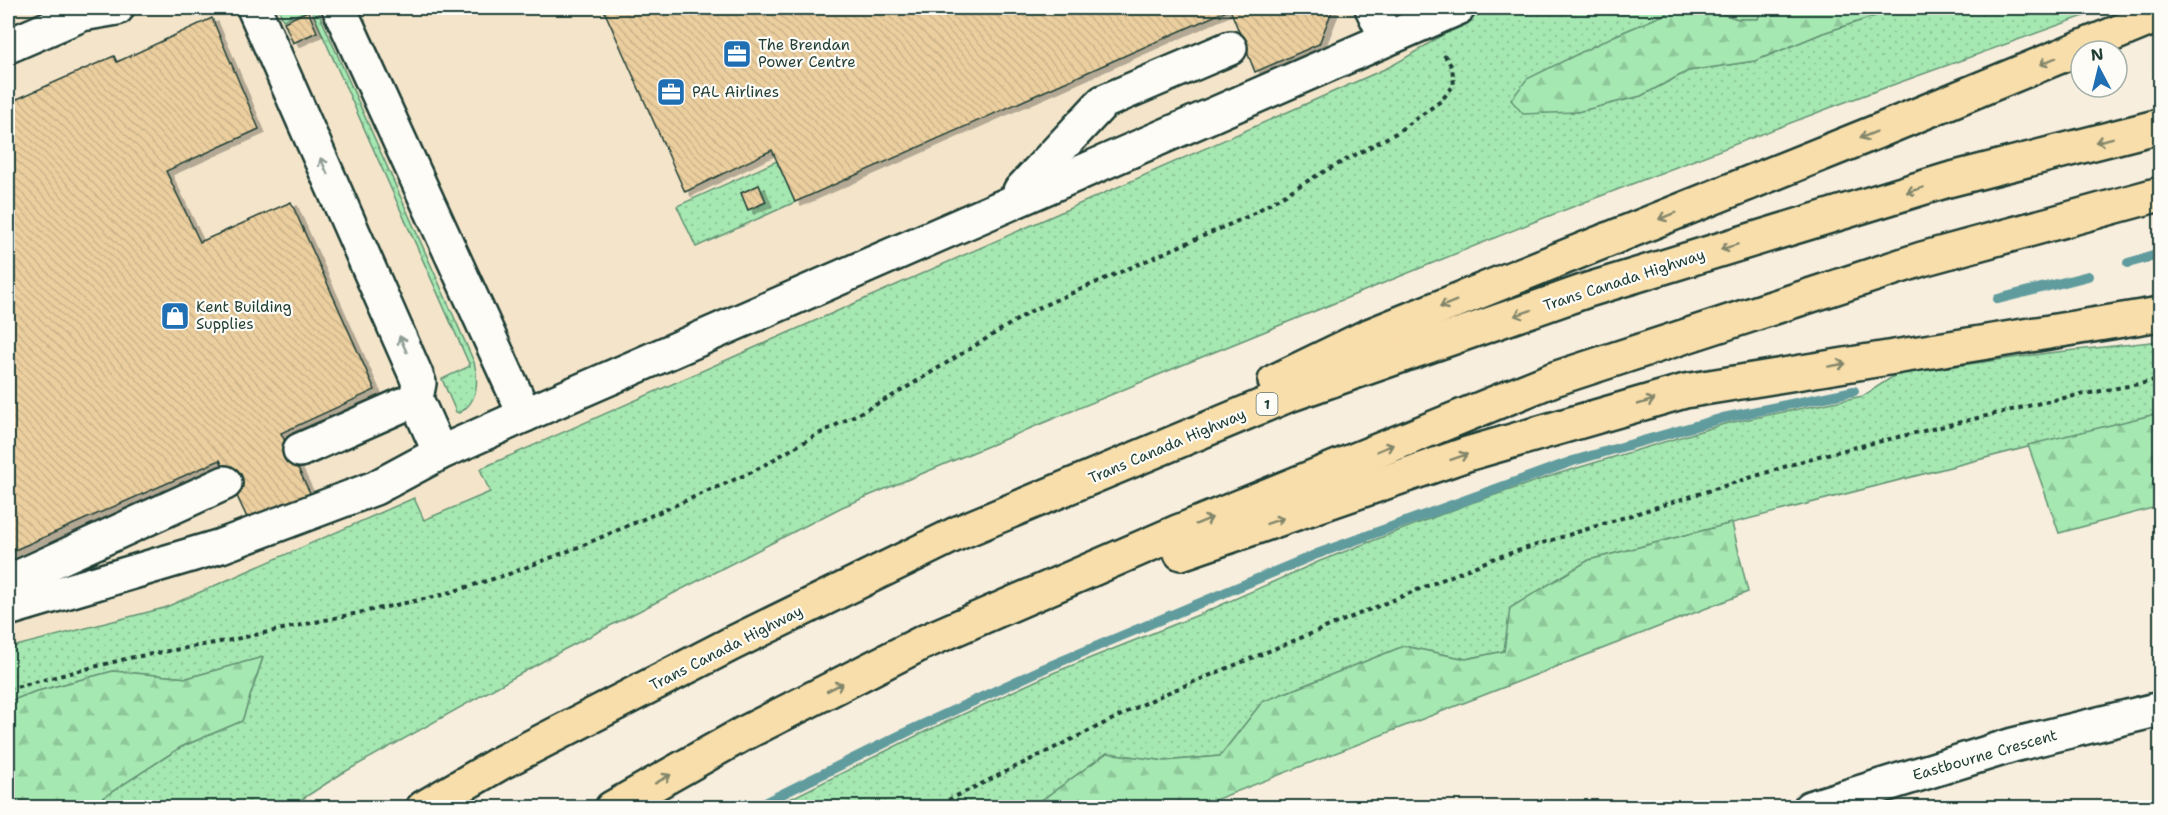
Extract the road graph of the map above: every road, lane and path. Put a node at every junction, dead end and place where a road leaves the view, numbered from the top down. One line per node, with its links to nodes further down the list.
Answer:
1 (117, 8): 9 (street)
2 (254, 8): 16 (street, one-way to 2)
3 (339, 8): 17 (street)
4 (1372, 8): 8 (street)
5 (1458, 8): 7 (street)
6 (2160, 15): 21 (highway, one-way to 21)
7 (1423, 22): 8 (street); 25 (path)
8 (1386, 37): 13 (street)
9 (8, 46)
10 (1230, 48): 13 (street)
11 (2160, 126): 21 (highway, Trans Canada Highway / 1, one-way to 21)
12 (2160, 194): 24 (highway, one-way to 12)
13 (1011, 202): 17 (street)
14 (2160, 314): 24 (highway, one-way to 14)
15 (2160, 380): 29 (path)
16 (416, 399): 18 (street); 19 (street)
17 (525, 415): 19 (street)
18 (300, 450)
19 (440, 453): 23 (street)
20 (225, 483): 22 (street)
21 (958, 533): 27 (highway, Trans Canada Highway / 1)
22 (8, 582)
23 (8, 609)
24 (922, 643): 28 (highway, one-way to 24)
25 (8, 689)
26 (2160, 709): 30 (street, Eastbourne Crescent)
27 (423, 807)
28 (612, 807)
29 (932, 807)
30 (1810, 807)

